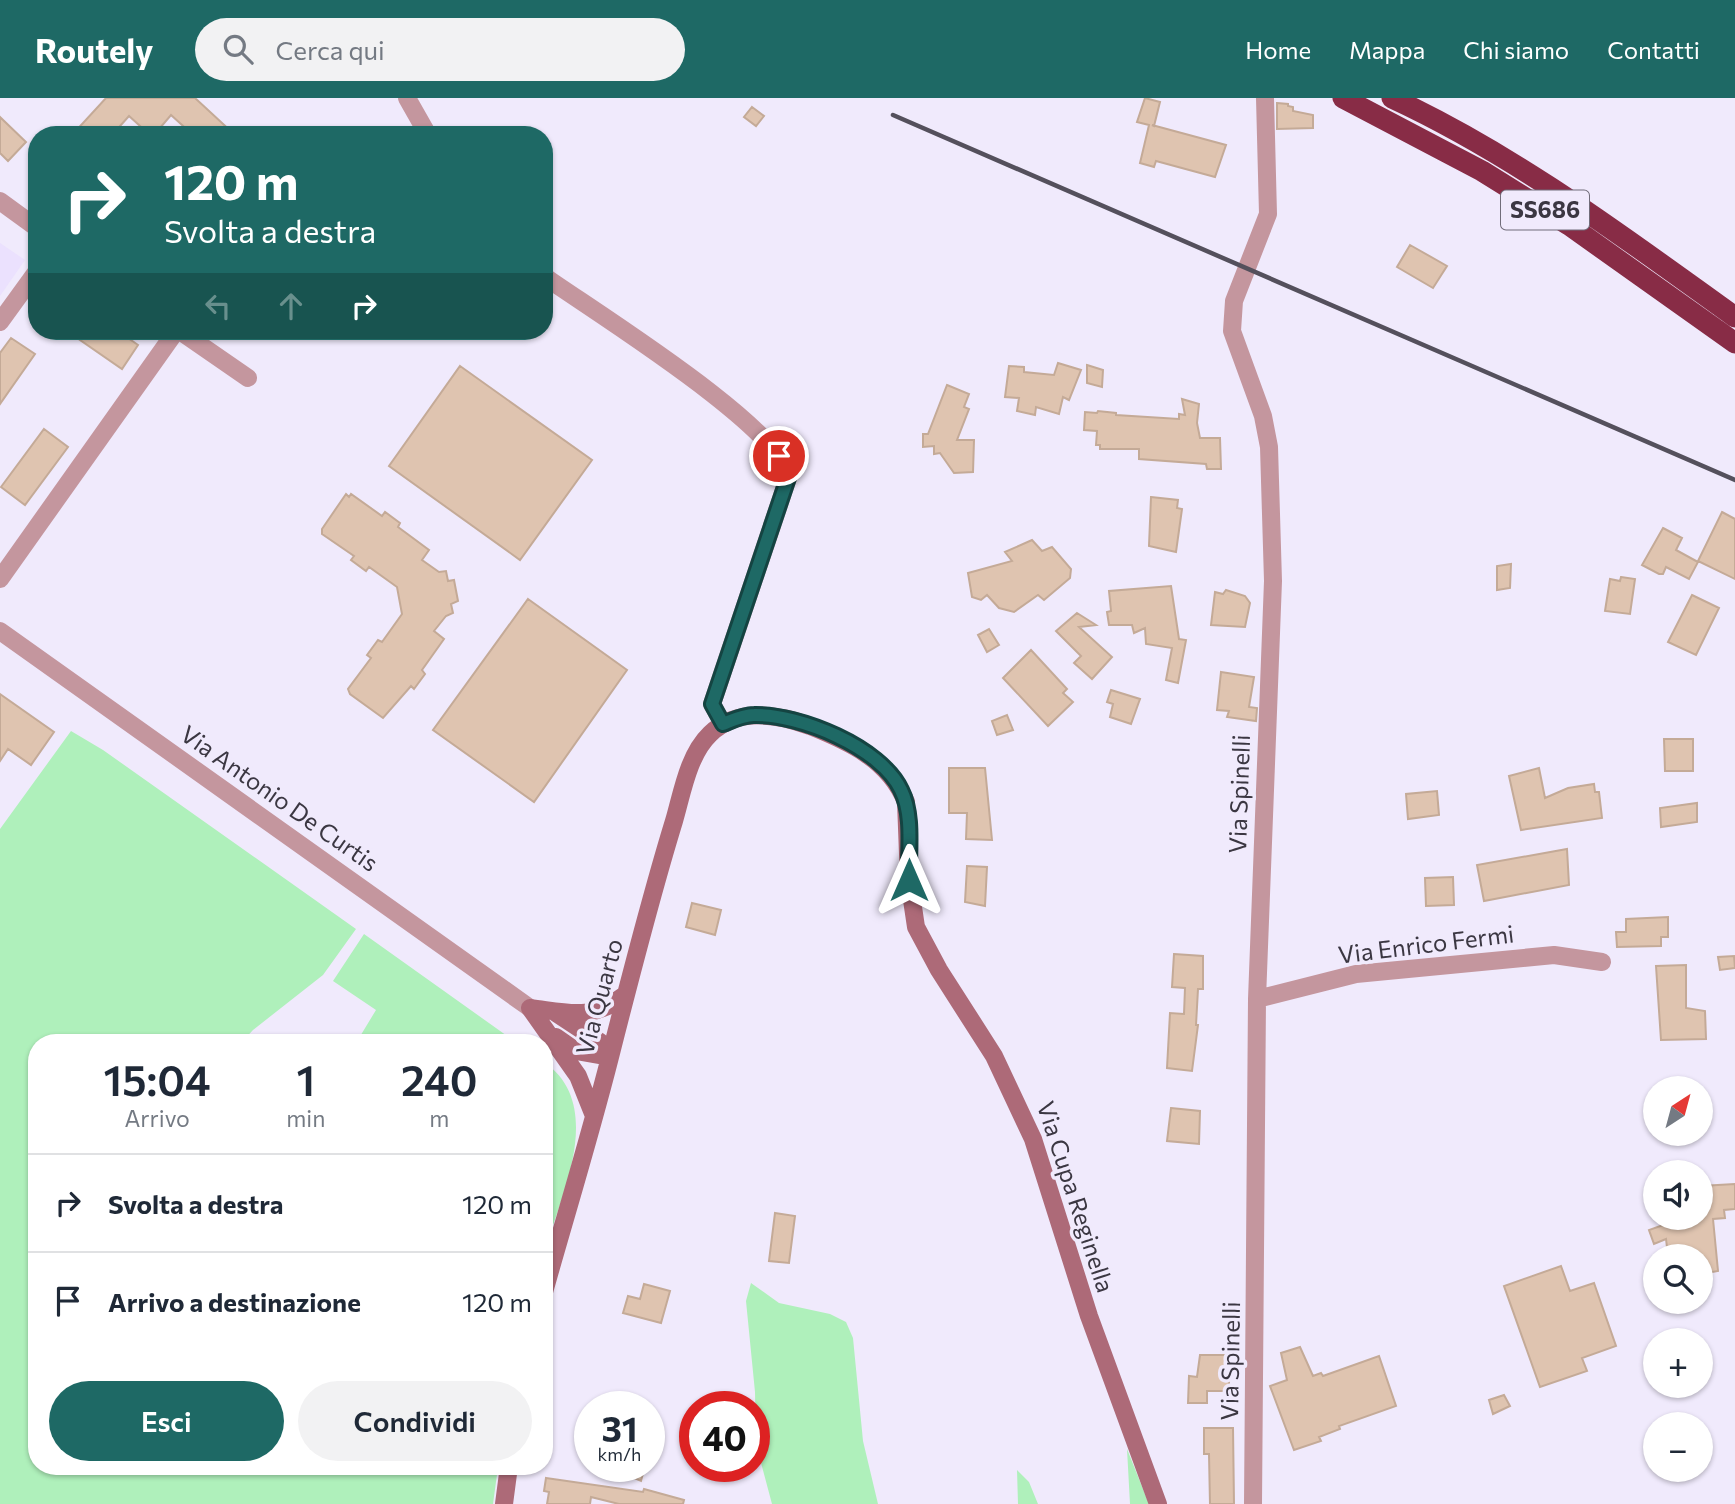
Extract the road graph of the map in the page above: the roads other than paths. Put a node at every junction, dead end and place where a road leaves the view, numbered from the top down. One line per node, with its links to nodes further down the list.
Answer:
1 (407, 98): 5 (street)
2 (1265, 98): 21 (street, Via Spinelli)
3 (1343, 98): 14 (highway, SS686)
4 (1392, 98): 10 (highway, SS686)
5 (423, 126)
6 (0, 201): 7 (street)
7 (28, 221)
8 (553, 282): 18 (street)
9 (28, 283): 11 (street)
10 (1735, 317)
11 (0, 322)
12 (172, 340): 16 (street)
13 (191, 340): 15 (street)
14 (1735, 343)
15 (248, 378)
16 (0, 579)
17 (0, 631): 22 (street, Via Antonio De Curtis)
18 (723, 724): 20 (street, Via Quarto); 34 (street, Via Cupa Reginella)
19 (1602, 962): 21 (street, Via Enrico Fermi)
20 (625, 995): 23 (street); 29 (street, Via Quarto)
21 (1257, 999): 35 (street, Via Spinelli)
22 (530, 1008): 23 (street); 24 (street)
23 (553, 1011): 29 (street)
24 (542, 1027): 25 (street); 26 (street)
25 (547, 1034)
26 (552, 1034)
27 (553, 1035): 29 (street)
28 (553, 1042): 30 (street)
29 (610, 1057): 30 (street, Via Quarto)
30 (594, 1116): 31 (street, Via Quarto)
31 (553, 1260)
32 (508, 1475): 33 (street)
33 (504, 1504)
34 (1158, 1504)
35 (1253, 1504)

